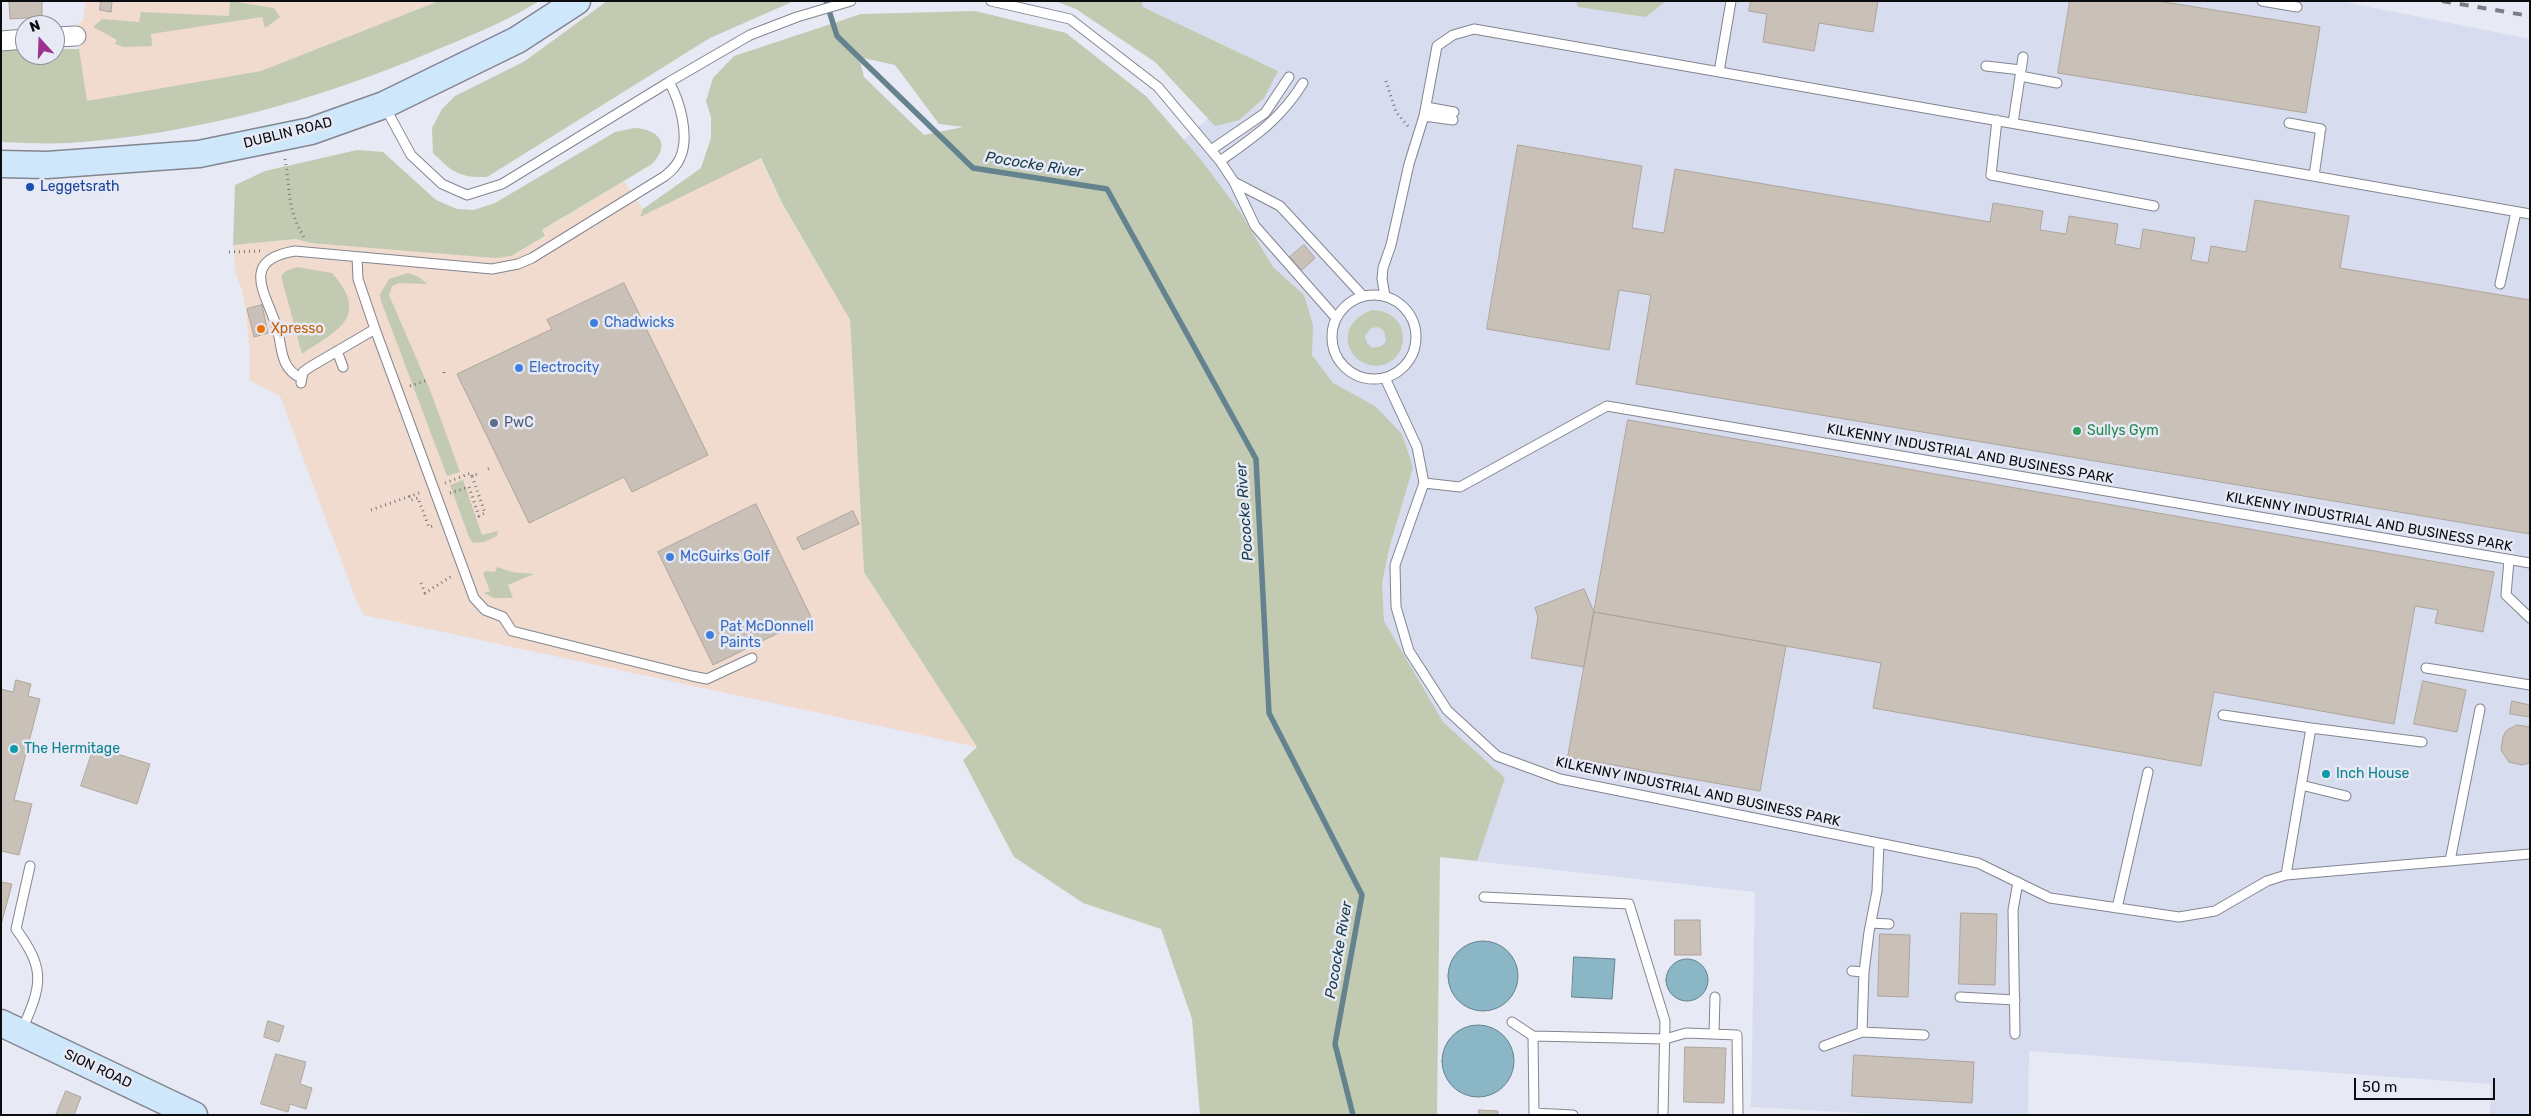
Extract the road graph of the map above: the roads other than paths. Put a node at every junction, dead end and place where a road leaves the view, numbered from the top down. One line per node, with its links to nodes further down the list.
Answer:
1 (577, 1): 19 (main road, DUBLIN ROAD)
2 (851, 1): 16 (lane)
3 (991, 1): 25 (lane)
4 (1731, 1): 13 (lane)
5 (2262, 1): 6 (lane)
6 (2297, 7)
7 (76, 36): 8 (street)
8 (65, 37)
9 (15, 40): 10 (street)
10 (1, 41)
11 (2023, 57): 14 (lane)
12 (1986, 66): 14 (lane)
13 (1719, 72): 20 (lane); 22 (lane)
14 (2021, 73): 18 (lane); 23 (lane)
15 (1289, 76): 25 (lane)
16 (669, 82): 19 (lane); 33 (lane)
17 (1303, 83): 26 (lane)
18 (2057, 83)
19 (384, 105): 27 (main road, DUBLIN ROAD)
20 (1425, 112): 21 (lane); 36 (lane)
21 (1453, 116)
22 (1997, 120): 23 (lane); 30 (lane)
23 (2013, 123): 28 (lane)
24 (2289, 123): 28 (lane)
25 (1211, 150): 26 (lane)
26 (1220, 161): 29 (lane)
27 (1, 164)
28 (2314, 176): 31 (lane)
29 (1234, 182): 35 (lane); 37 (lane)
30 (2154, 206)
31 (2516, 212): 32 (lane); 34 (lane)
32 (2530, 214)
33 (358, 257): 38 (lane); 39 (lane)
34 (2500, 284)
35 (1363, 296): 36 (lane); 37 (lane)
36 (1385, 296): 41 (lane)
37 (1336, 318): 41 (lane)
38 (375, 330): 39 (lane); 46 (lane)
39 (337, 350): 40 (lane)
40 (343, 368)
41 (1385, 378): 42 (lane)
42 (1424, 483): 43 (lane, KILKENNY INDUSTRIAL AND BUSINESS PARK); 56 (lane, KILKENNY INDUSTRIAL AND BUSINESS PARK)
43 (2509, 560): 44 (lane, KILKENNY INDUSTRIAL AND BUSINESS PARK); 45 (lane)
44 (2530, 563)
45 (2530, 618)
46 (752, 658)
47 (2426, 668): 48 (lane)
48 (2530, 684)
49 (2480, 708): 58 (lane)
50 (2223, 715): 51 (lane)
51 (2311, 728): 52 (lane); 54 (lane)
52 (2422, 742)
53 (2148, 772): 63 (lane)
54 (2301, 785): 55 (lane); 60 (lane)
55 (2346, 796)
56 (1879, 843): 61 (lane, KILKENNY INDUSTRIAL AND BUSINESS PARK); 64 (lane)
57 (2530, 854): 58 (lane, KILKENNY INDUSTRIAL AND BUSINESS PARK)
58 (2450, 861): 60 (lane, KILKENNY INDUSTRIAL AND BUSINESS PARK)
59 (30, 866): 72 (lane)
60 (2286, 875): 63 (lane, KILKENNY INDUSTRIAL AND BUSINESS PARK)
61 (2018, 882): 63 (lane, KILKENNY INDUSTRIAL AND BUSINESS PARK); 70 (lane)
62 (1484, 897): 78 (lane)
63 (2118, 908)
64 (1870, 923): 65 (lane); 67 (lane)
65 (1889, 924)
66 (1852, 971): 67 (lane)
67 (1864, 972): 73 (lane)
68 (1716, 997): 74 (lane)
69 (1960, 997): 70 (lane)
70 (2014, 1000): 75 (lane)
71 (1512, 1022): 77 (lane)
72 (11, 1028): 81 (main road, SION ROAD)
73 (1862, 1032): 76 (lane); 79 (lane)
74 (1714, 1034): 78 (lane); 84 (lane)
75 (2015, 1034)
76 (1924, 1035)
77 (1533, 1036): 78 (lane); 80 (lane)
78 (1665, 1039): 83 (lane)
79 (1824, 1046)
80 (1533, 1114): 82 (lane)
81 (194, 1115)
82 (1573, 1115)
83 (1663, 1115)
84 (1738, 1115)

